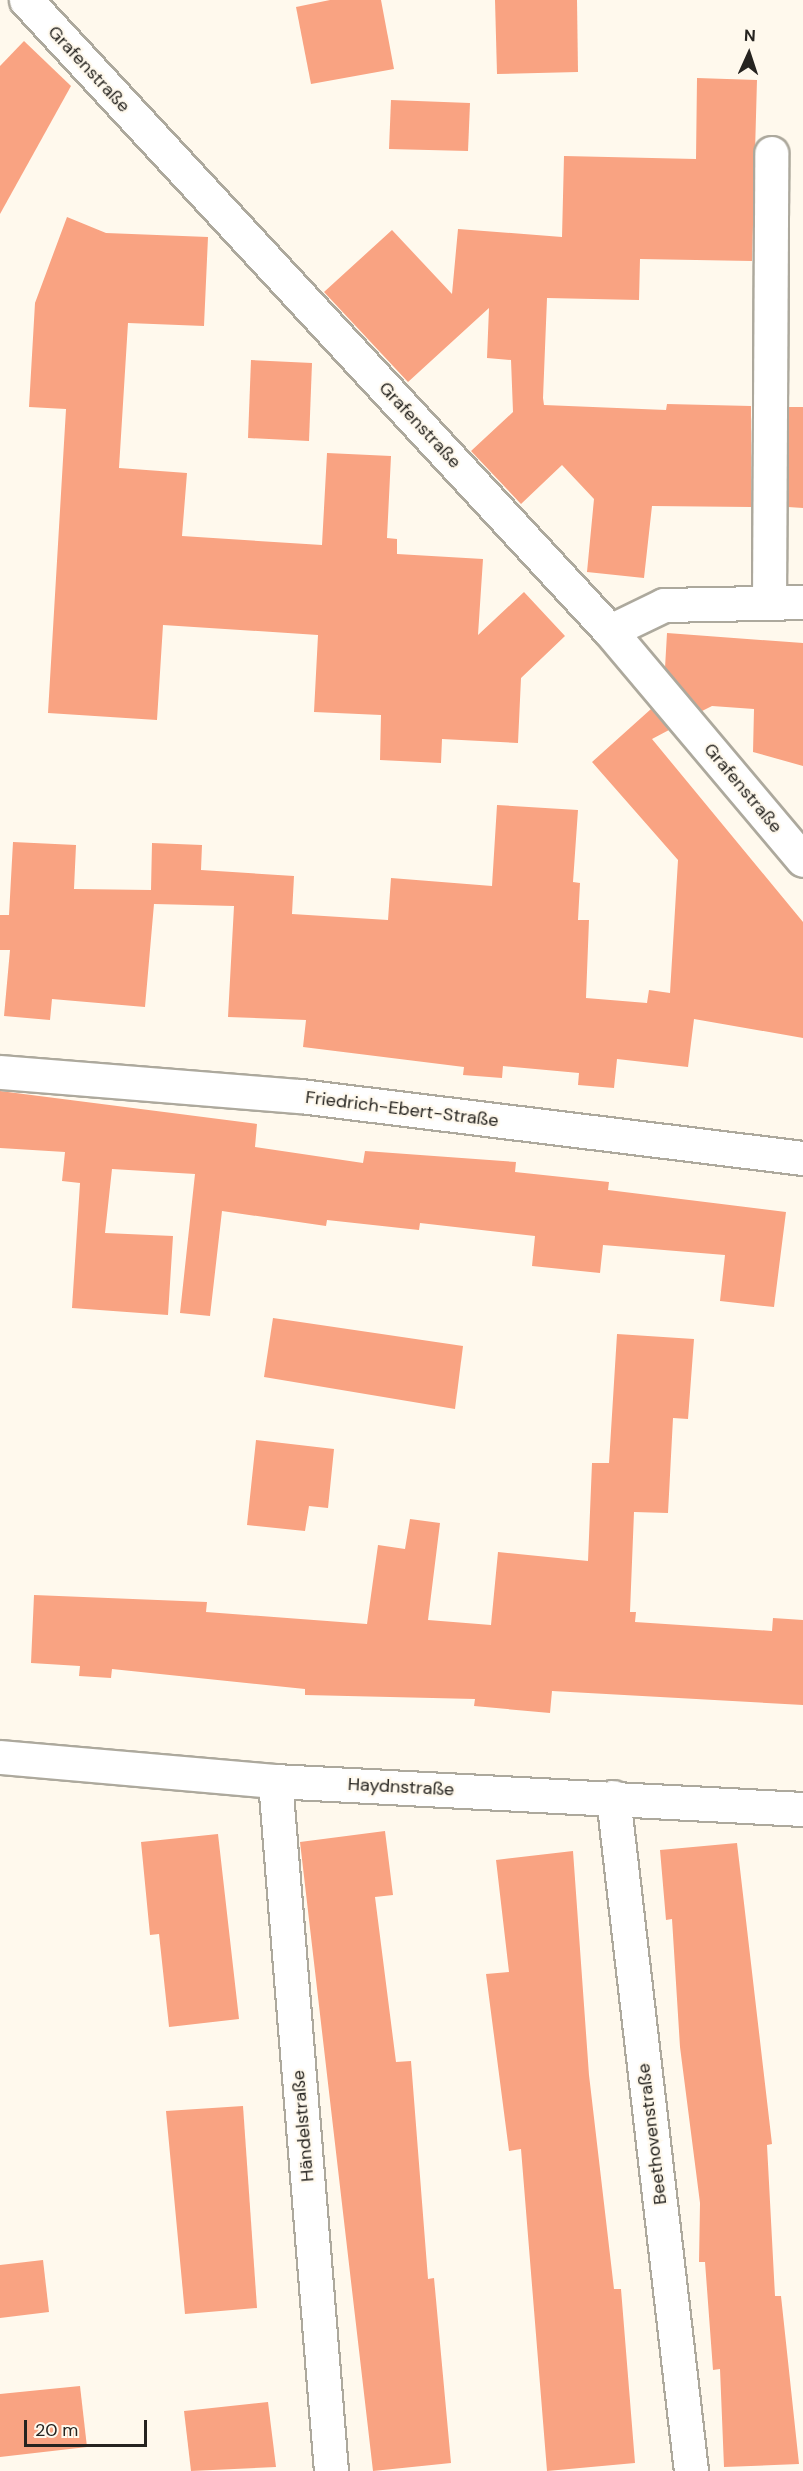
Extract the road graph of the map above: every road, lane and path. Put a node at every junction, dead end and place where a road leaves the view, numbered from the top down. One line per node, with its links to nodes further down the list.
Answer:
1 (26, 0): 5 (street, Grafenstraße)
2 (771, 153): 4 (street)
3 (803, 602): 4 (street)
4 (769, 603): 5 (street)
5 (610, 630): 6 (street, Grafenstraße)
6 (803, 860)
7 (0, 1072): 8 (street, Friedrich-Ebert-Straße)
8 (803, 1158)
9 (0, 1757): 10 (street, Haydnstraße)
10 (275, 1781): 11 (street, Haydnstraße); 13 (street, Händelstraße)
11 (613, 1797): 12 (street, Haydnstraße); 14 (street, Beethovenstraße)
12 (803, 1809)
13 (331, 2471)
14 (691, 2471)

